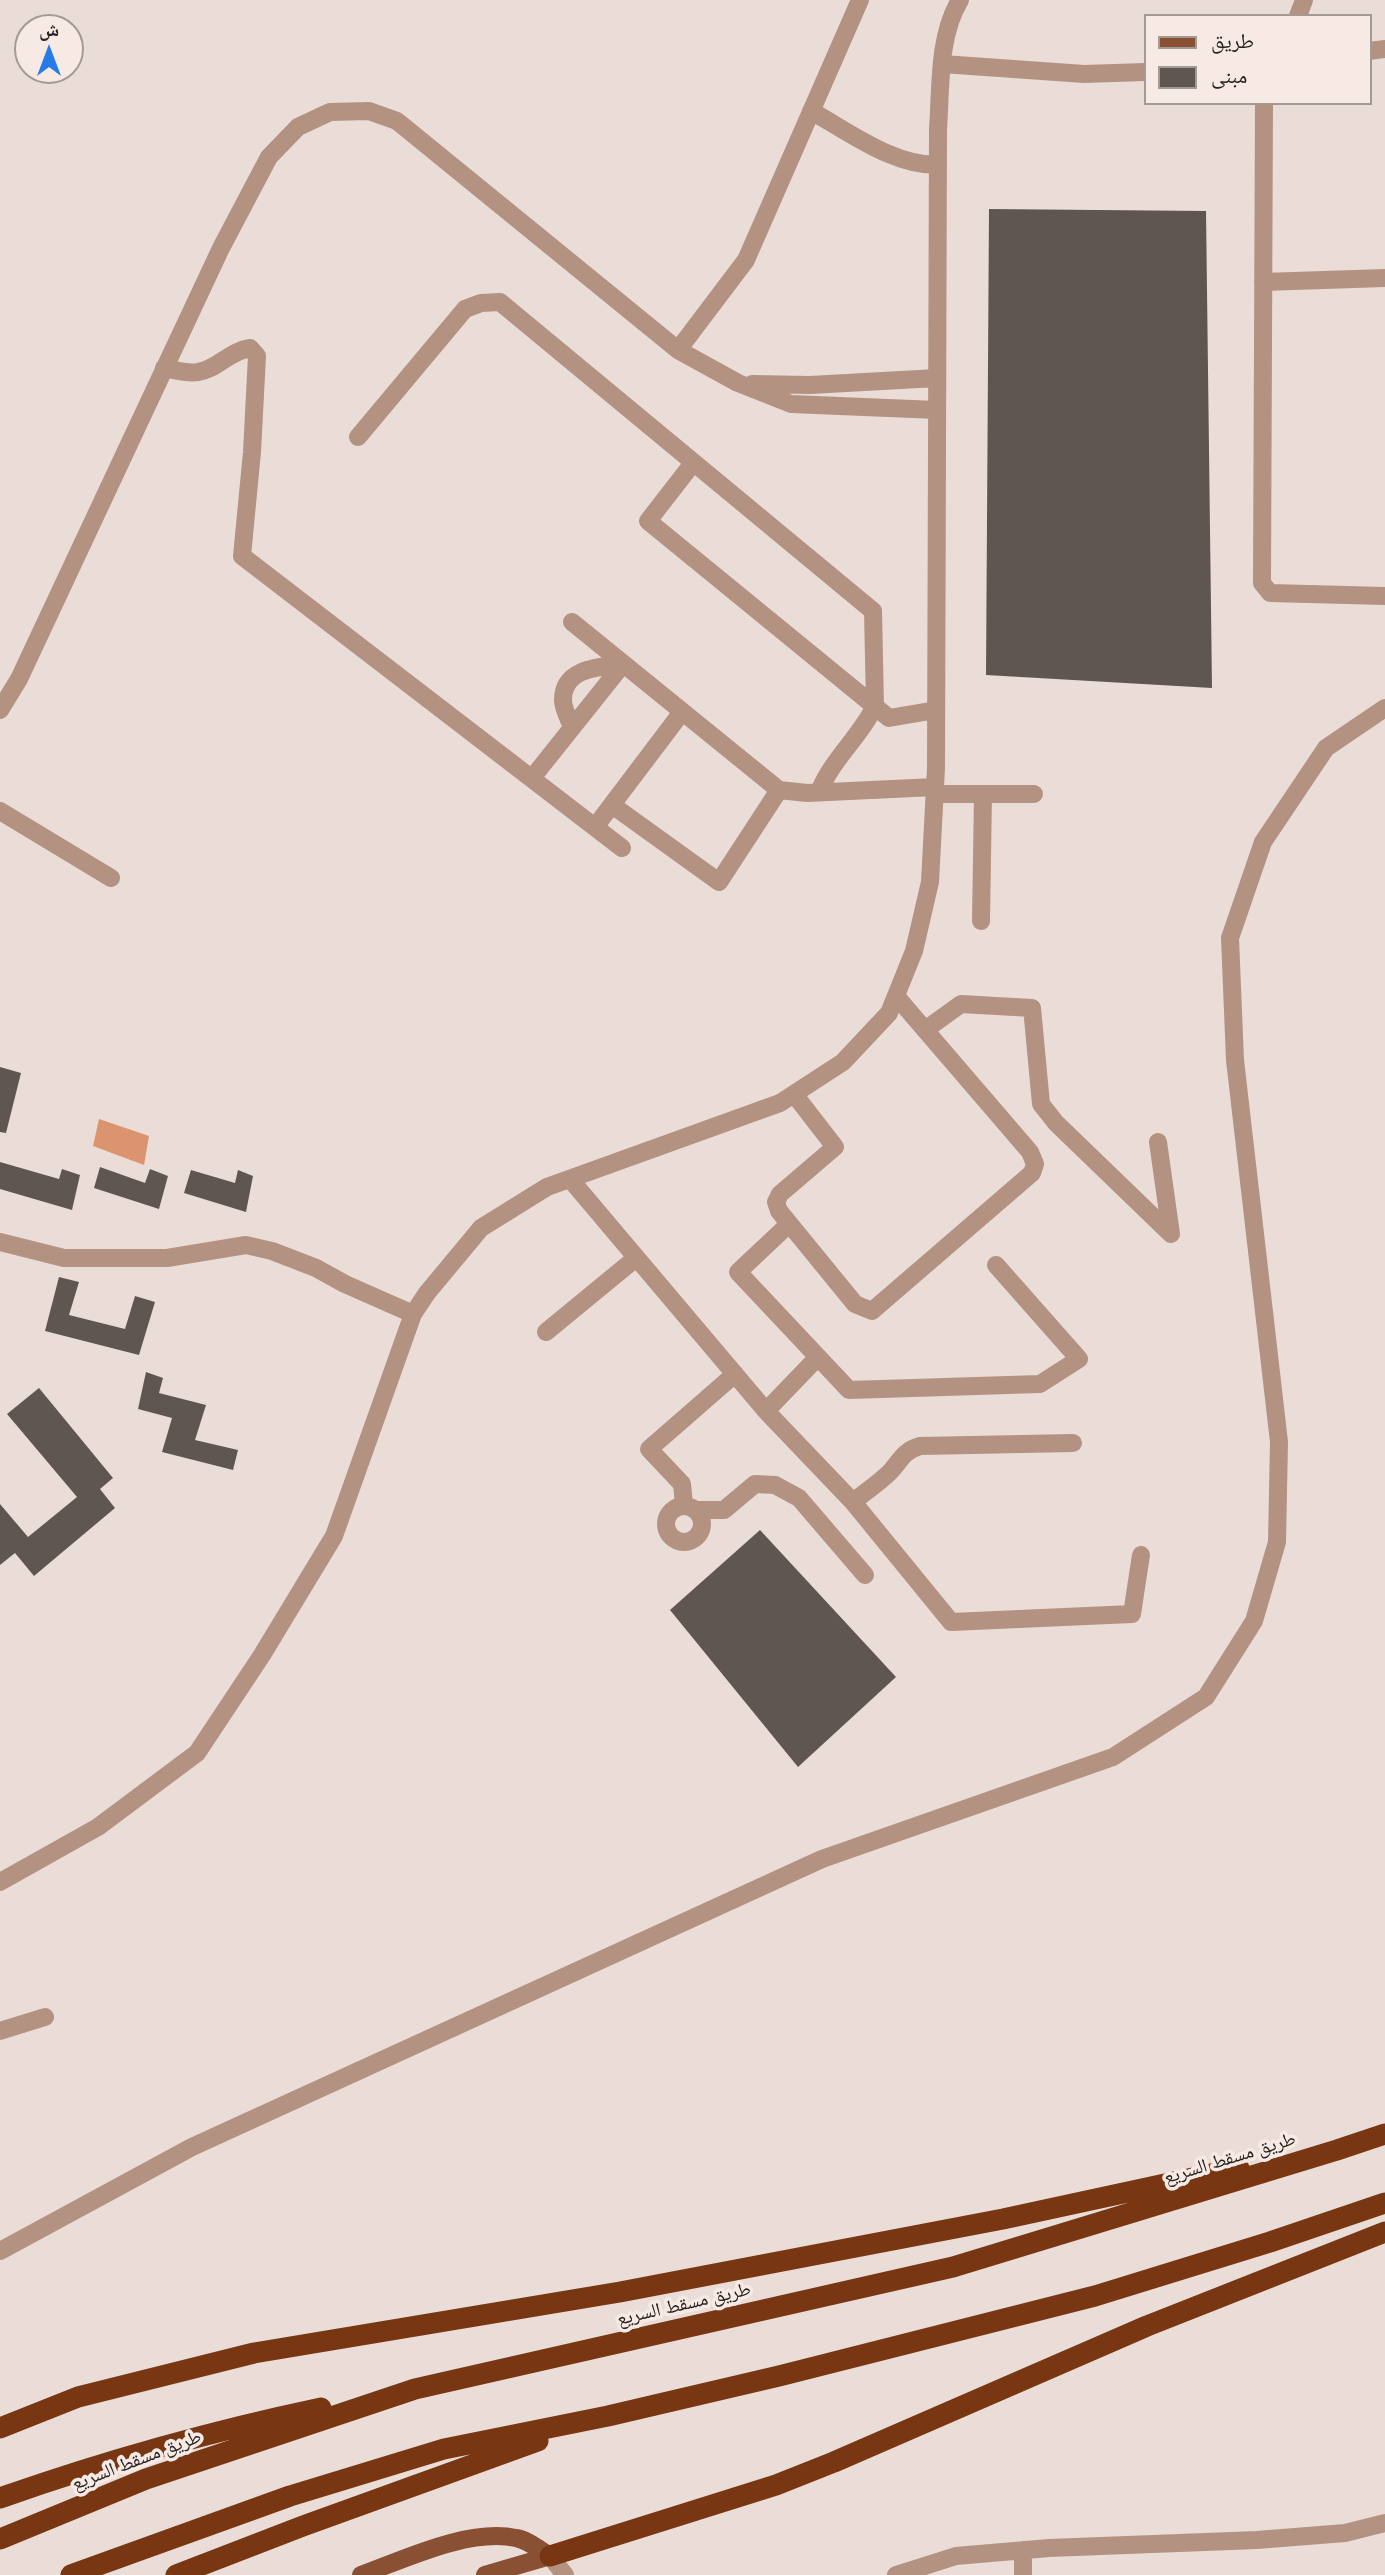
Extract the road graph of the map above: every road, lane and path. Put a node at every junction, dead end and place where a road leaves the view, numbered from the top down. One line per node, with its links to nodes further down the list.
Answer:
1 (860, 0): 6 (street)
2 (960, 0): 3 (street)
3 (943, 64): 4 (street); 7 (street)
4 (1144, 72)
5 (1264, 105): 9 (street)
6 (811, 111): 7 (street); 10 (street)
7 (938, 165): 12 (street)
8 (1385, 278): 9 (street)
9 (1263, 282): 17 (street)
10 (678, 350): 11 (street); 13 (street)
11 (164, 368): 22 (street); 26 (street)
12 (937, 378): 13 (street); 14 (street)
13 (738, 383): 14 (street)
14 (937, 410): 23 (street)
15 (358, 437): 16 (street)
16 (693, 463): 20 (street); 20 (street)
17 (1385, 596)
18 (572, 622): 19 (street)
19 (623, 664): 24 (street); 25 (street); 25 (street)
20 (875, 706): 23 (street); 29 (street)
21 (1385, 708): 63 (street)
22 (0, 710)
23 (936, 710): 28 (street)
24 (682, 712): 27 (street); 32 (street)
25 (572, 727): 26 (street)
26 (531, 778): 34 (street)
27 (779, 790): 29 (street); 32 (street)
28 (935, 790): 29 (street); 30 (street); 38 (street)
29 (819, 792)
30 (983, 794): 31 (street); 37 (street)
31 (1034, 794)
32 (612, 805): 34 (street)
33 (0, 811): 36 (street)
34 (595, 827): 35 (street)
35 (622, 848)
36 (111, 878)
37 (981, 921)
38 (896, 996): 39 (street); 40 (street)
39 (925, 1030): 41 (street); 43 (street)
40 (794, 1094): 42 (street); 43 (street)
41 (1158, 1142)
42 (570, 1179): 45 (street); 47 (street)
43 (789, 1224): 49 (street)
44 (0, 1242): 47 (street)
45 (636, 1258): 48 (street); 50 (street)
46 (996, 1265): 49 (street)
47 (413, 1314): 56 (street)
48 (546, 1332)
49 (818, 1357): 51 (street)
50 (735, 1374): 51 (street); 55 (street)
51 (766, 1411): 53 (street)
52 (1073, 1443): 53 (street)
53 (853, 1502): 54 (street)
54 (1141, 1555)
55 (865, 1575)
56 (0, 1882)
57 (45, 2017): 58 (street)
58 (0, 2031)
59 (1385, 2134): 60 (highway, طريق مسقط السريع)
60 (1337, 2150): 64 (highway, طريق مسقط السريع); 65 (highway)
61 (1385, 2203): 66 (highway)
62 (1385, 2232): 73 (highway)
63 (0, 2251)
64 (415, 2389): 69 (highway); 71 (highway, طريق مسقط السريع)
65 (78, 2397): 67 (main road); 68 (highway)
66 (608, 2416): 75 (highway); 76 (highway)
67 (0, 2418)
68 (0, 2428)
69 (0, 2498)
70 (1385, 2523): 72 (street)
71 (0, 2539)
72 (1023, 2550): 74 (street); 80 (street)
73 (550, 2556): 77 (main road); 78 (main road); 79 (street)
74 (905, 2573)
75 (71, 2575)
76 (176, 2575)
77 (361, 2575)
78 (485, 2575)
79 (565, 2575)
80 (1023, 2575)

